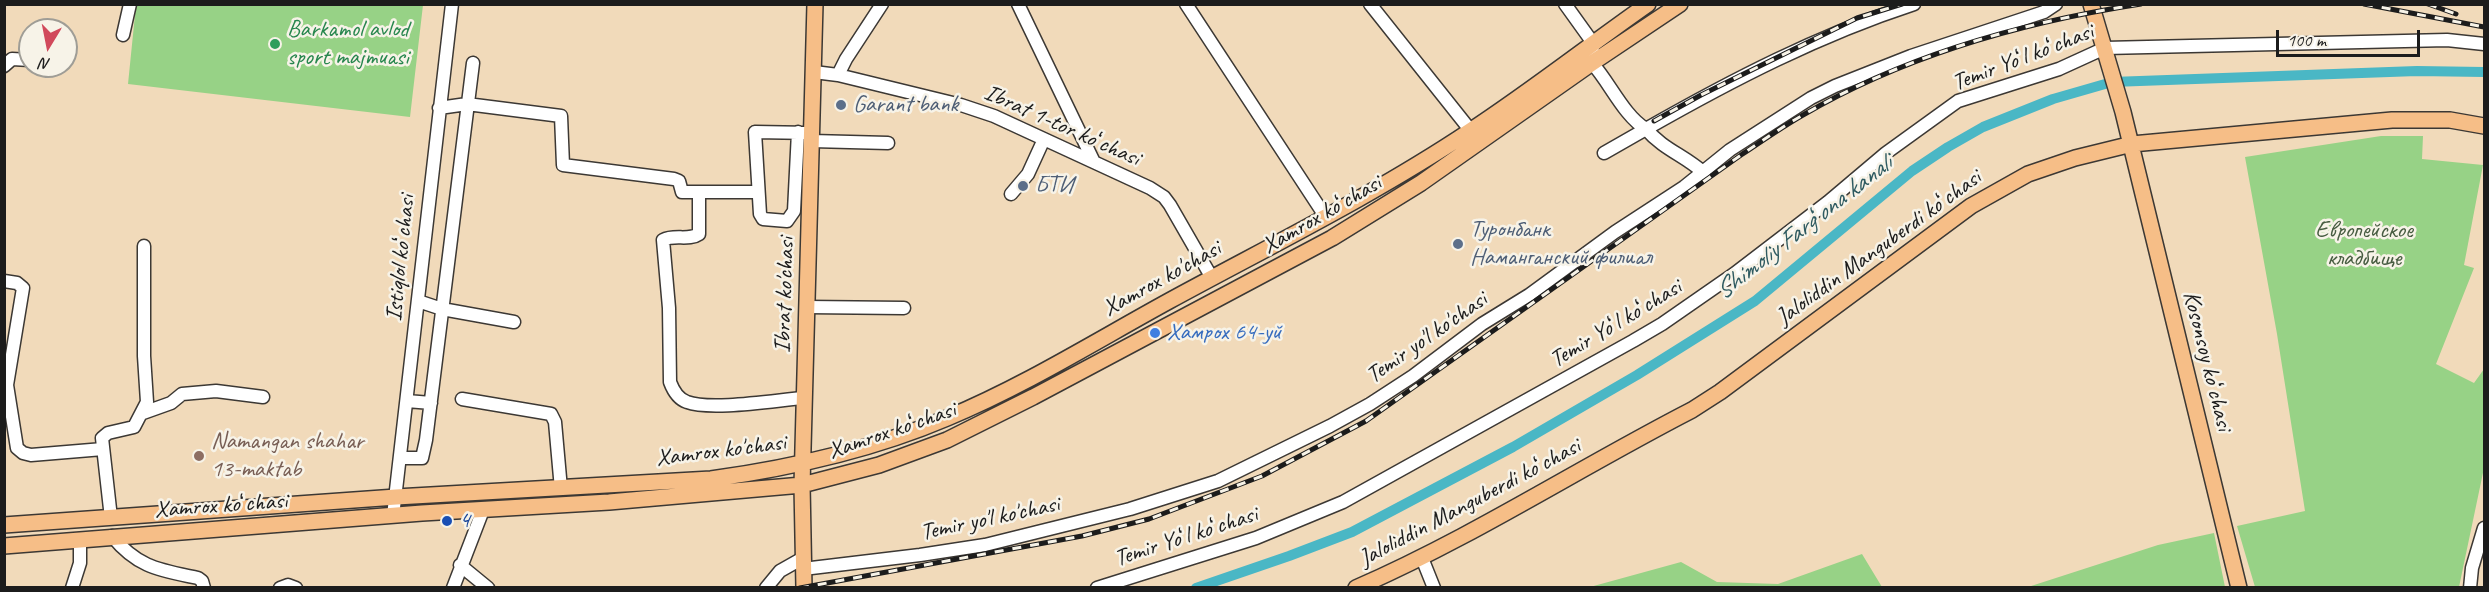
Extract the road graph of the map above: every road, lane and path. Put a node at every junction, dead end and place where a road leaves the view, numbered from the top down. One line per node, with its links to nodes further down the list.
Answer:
1 (130, 4): 14 (street)
2 (452, 4): 25 (street, Istiqlol koʻchasi)
3 (815, 4): 22 (main road, Ibrat ko'chasi)
4 (882, 4): 23 (street)
5 (1018, 4): 34 (street)
6 (1186, 4): 39 (street)
7 (1370, 4): 28 (street)
8 (1565, 4): 15 (street)
9 (1648, 4): 15 (main road, Xamrox ko'chasi)
10 (1680, 4): 20 (main road, Xamrox koʻchasi)
11 (1914, 4): 27 (street)
12 (2056, 4): 35 (street, Temir yo'l ko'chasi)
13 (2091, 4): 17 (main road, Kosonsoy koʻchasi)
14 (123, 35)
15 (1593, 43): 20 (street); 28 (main road, Xamrox ko'chasi)
16 (2484, 44): 17 (street, Temir Yoʻl koʻchasi)
17 (2106, 50): 32 (main road, Kosonsoy koʻchasi); 81 (street, Temir Yoʻl koʻchasi)
18 (18, 59): 21 (street)
19 (472, 63): 24 (street)
20 (1592, 63): 27 (street); 43 (main road, Xamrox koʻchasi)
21 (4, 66)
22 (814, 72): 23 (street, Ibrat 1-tor koʻchasi); 29 (main road, Ibrat ko'chasi)
23 (838, 75): 30 (street, Ibrat 1-tor koʻchasi)
24 (467, 104): 25 (street); 36 (street); 48 (street)
25 (439, 108): 45 (street, Istiqlol koʻchasi)
26 (2484, 126): 32 (main road, Jaloliddin Manguberdi koʻchasi)
27 (1646, 129): 33 (street); 35 (street)
28 (1471, 131): 39 (main road, Xamrox ko'chasi)
29 (807, 136): 31 (street); 37 (street); 37 (street); 46 (main road, Ibrat ko'chasi)
30 (1044, 139): 34 (street, Ibrat 1-tor koʻchasi); 38 (street)
31 (888, 143)
32 (2132, 144): 70 (main road, Jaloliddin Manguberdi koʻchasi); 84 (main road, Kosonsoy koʻchasi)
33 (1604, 153)
34 (1094, 162): 42 (street, Ibrat 1-tor koʻchasi)
35 (1704, 173): 71 (street, Temir yo'l ko'chasi)
36 (699, 192): 37 (street); 51 (street)
37 (758, 192)
38 (1011, 194)
39 (1325, 216): 41 (main road, Xamrox ko'chasi)
40 (144, 246): 55 (street)
41 (1245, 260): 42 (main road, Xamrox ko'chasi); 43 (street)
42 (1212, 278): 58 (main road, Xamrox ko'chasi)
43 (1255, 279): 59 (main road, Xamrox koʻchasi)
44 (4, 281): 56 (street)
45 (418, 301): 48 (street); 53 (street, Istiqlol koʻchasi)
46 (807, 306): 47 (street); 51 (main road, Ibrat ko'chasi)
47 (904, 308)
48 (442, 309): 49 (street); 54 (street)
49 (514, 322)
50 (263, 397): 55 (street)
51 (804, 398): 58 (main road, Ibrat ko'chasi)
52 (462, 399): 60 (street)
53 (407, 401): 54 (street); 57 (street, Istiqlol koʻchasi)
54 (431, 403): 57 (street)
55 (143, 413): 56 (street)
56 (103, 449): 64 (street)
57 (400, 458): 61 (street, Istiqlol koʻchasi)
58 (803, 463): 59 (main road, Ibrat ko'chasi); 60 (main road, Xamrox ko'chasi)
59 (802, 484): 62 (main road, Xamrox koʻchasi); 71 (main road, Ibrat ko'chasi)
60 (561, 489): 61 (main road, Xamrox ko'chasi)
61 (396, 497): 63 (street, Istiqlol koʻchasi); 64 (main road, Xamrox ko'chasi)
62 (483, 510): 63 (main road, Xamrox koʻchasi); 72 (street)
63 (393, 516): 67 (main road, Xamrox koʻchasi)
64 (111, 518): 65 (main road, Xamrox ko'chasi)
65 (4, 525)
66 (2484, 528): 85 (street)
67 (112, 536): 68 (main road, Xamrox koʻchasi); 74 (street)
68 (80, 540): 69 (main road, Xamrox koʻchasi); 73 (street)
69 (4, 546)
70 (1422, 558): 82 (main road, Jaloliddin Manguberdi koʻchasi); 83 (street)
71 (803, 564): 79 (street); 80 (main road, Ibrat ko'chasi)
72 (460, 565): 77 (street); 78 (street)
73 (72, 588)
74 (204, 588)
75 (280, 588): 76 (street)
76 (296, 588)
77 (453, 588)
78 (488, 588)
79 (766, 588)
80 (804, 588)
81 (1097, 588)
82 (1356, 588)
83 (1434, 588)
84 (2239, 588)
85 (2470, 588)

